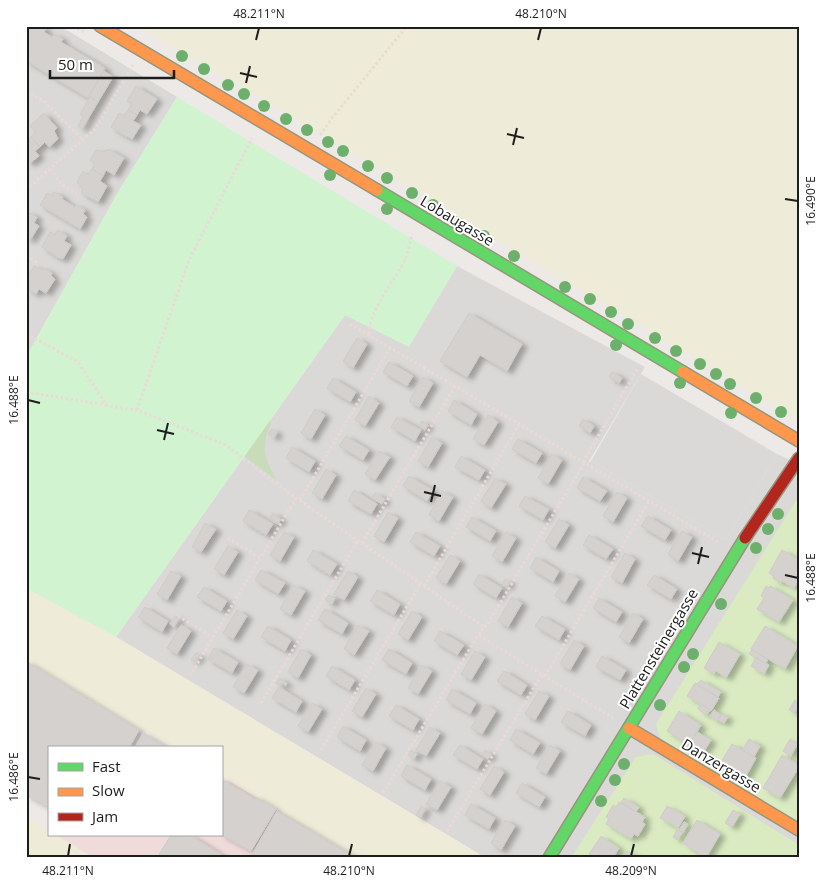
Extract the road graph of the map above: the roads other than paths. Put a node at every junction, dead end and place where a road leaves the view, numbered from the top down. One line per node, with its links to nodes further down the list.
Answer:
1 (100, 26): 2 (street, Lobaugasse)
2 (799, 441)
3 (799, 458): 4 (street, Plattensteinergasse)
4 (629, 728): 5 (street, Danzergasse); 6 (street, Plattensteinergasse)
5 (799, 830)
6 (549, 858)

